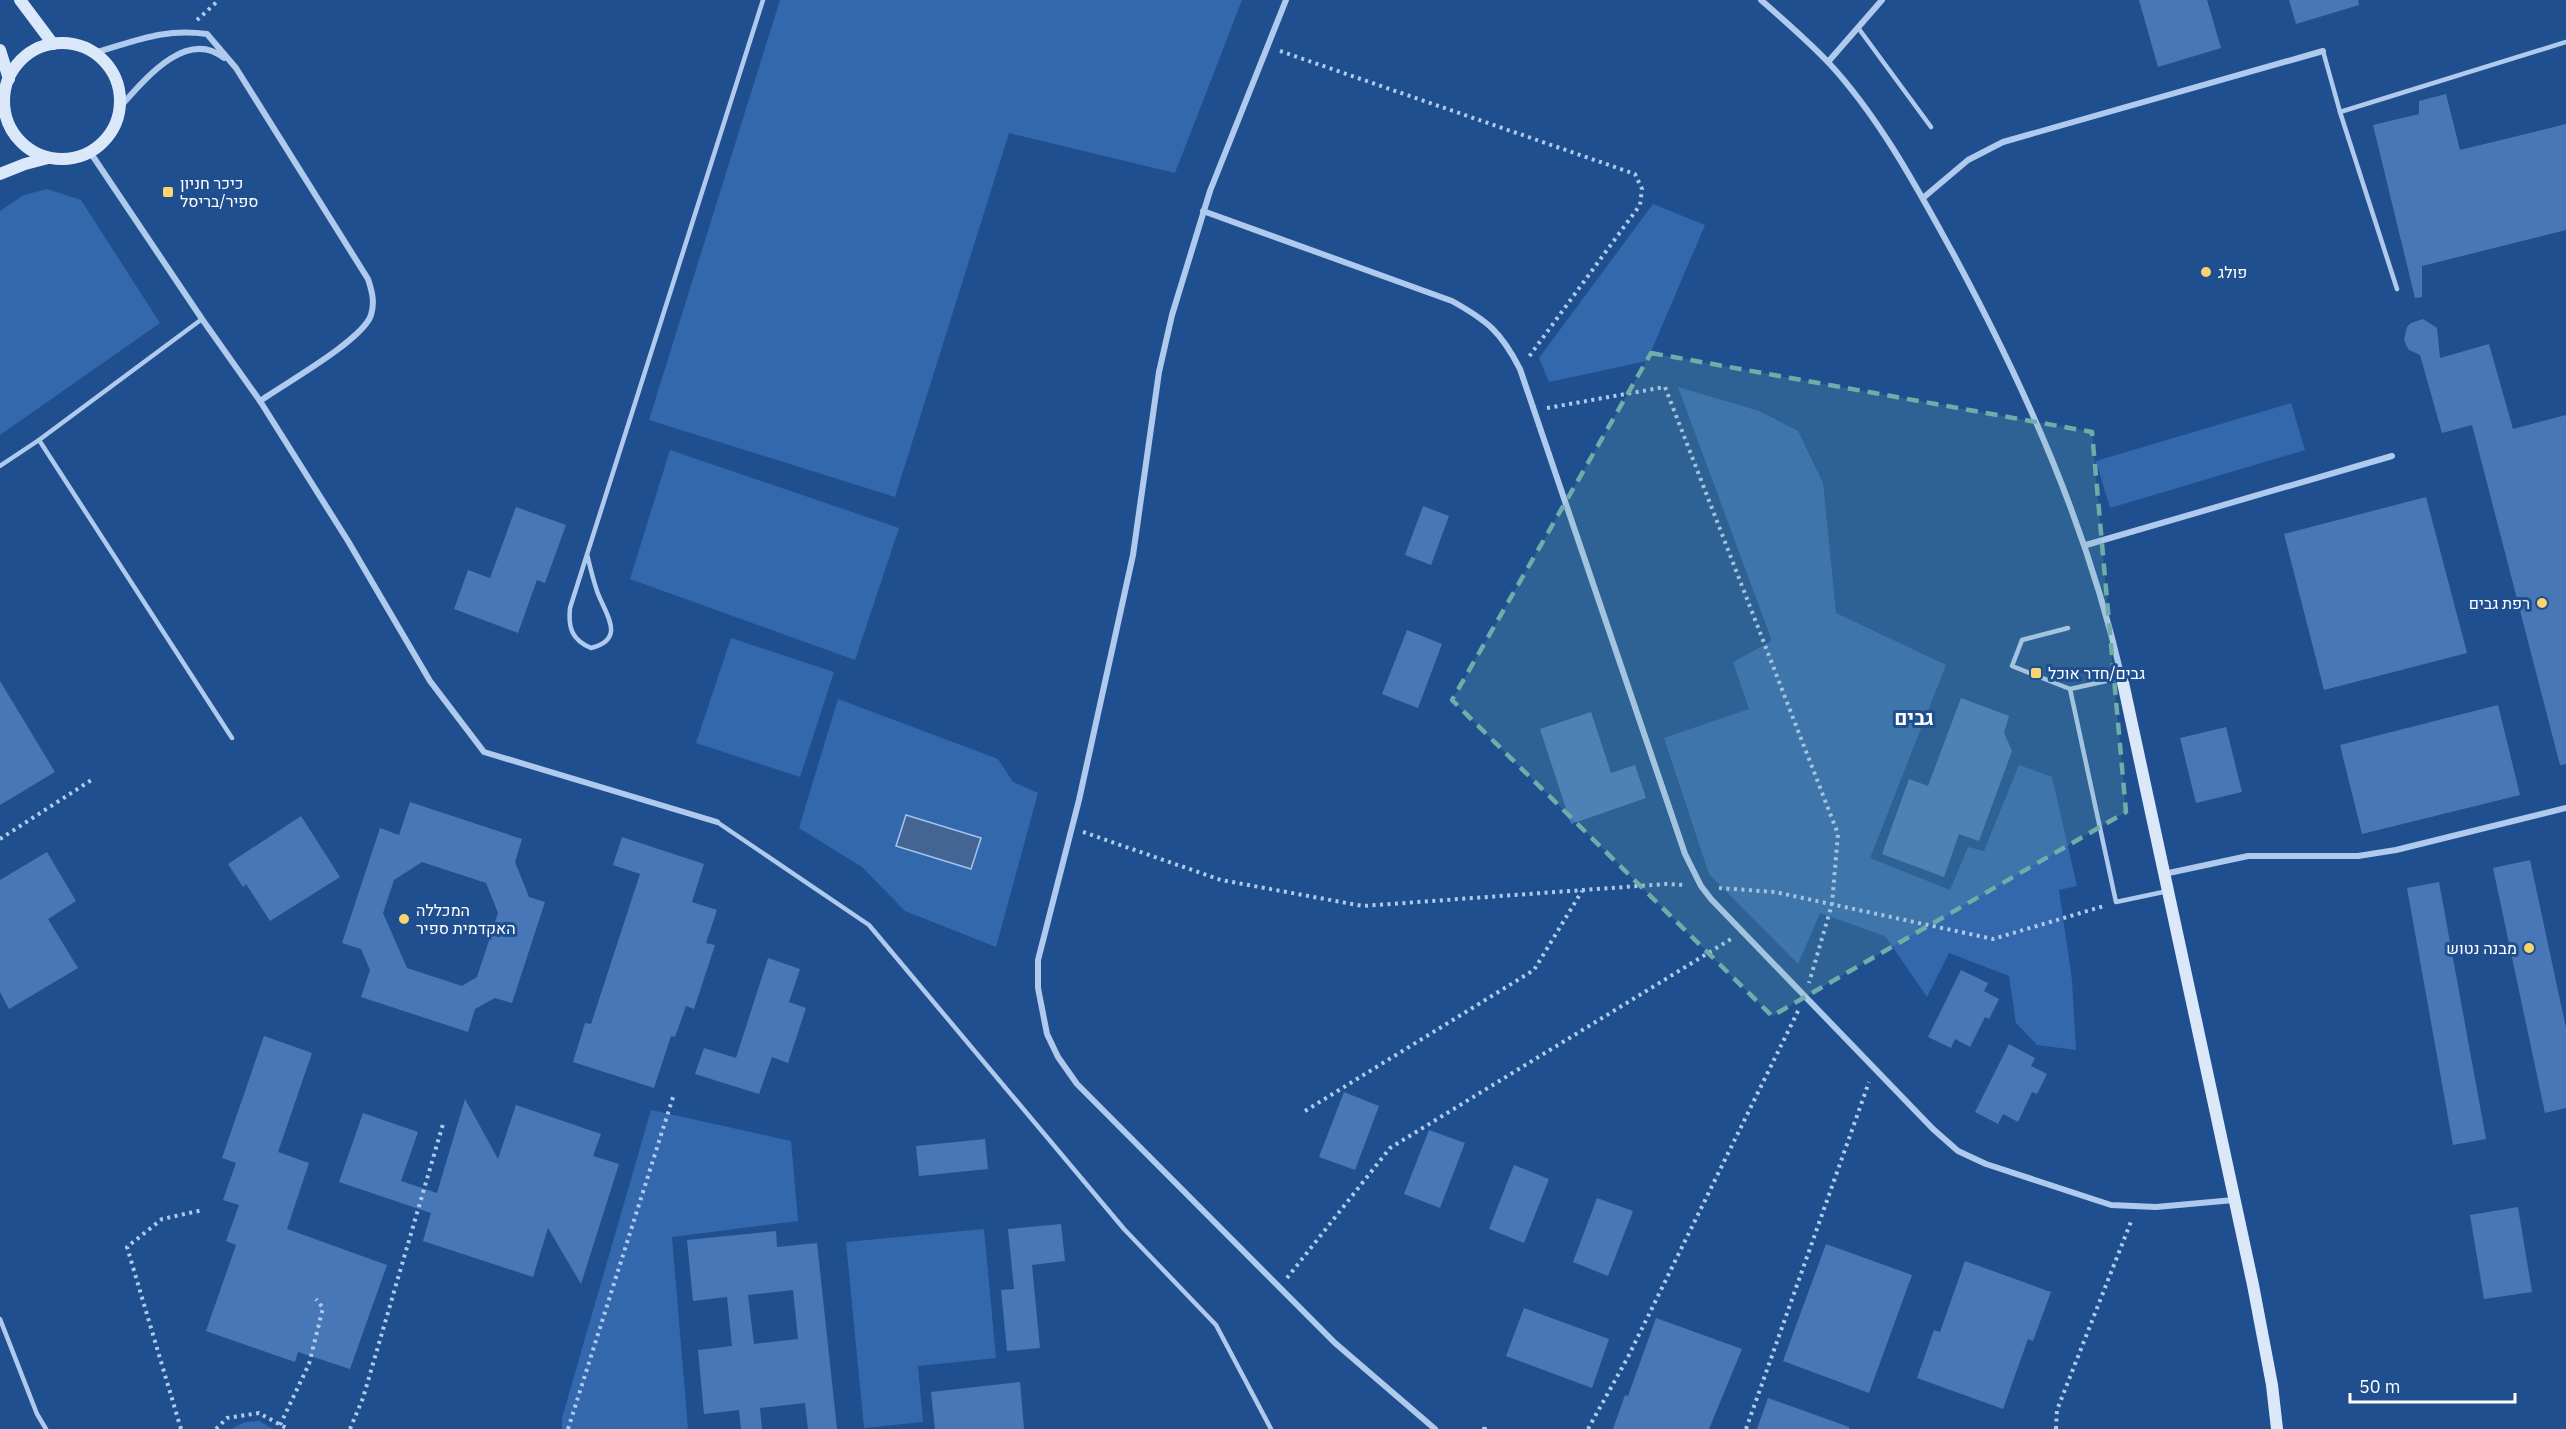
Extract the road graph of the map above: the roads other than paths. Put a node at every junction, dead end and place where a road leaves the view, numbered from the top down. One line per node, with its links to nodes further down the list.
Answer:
1 (20, 0): 8 (street)
2 (763, 0): 31 (lane)
3 (1286, 0): 23 (street)
4 (1761, 0): 12 (street)
5 (1882, 0): 6 (street)
6 (1859, 28): 12 (street); 18 (lane)
7 (2566, 42): 17 (lane)
8 (53, 44): 11 (street); 14 (street)
9 (0, 50): 14 (street)
10 (2323, 51): 17 (lane); 22 (street)
11 (94, 53): 13 (street); 16 (street)
12 (1828, 62): 22 (street)
13 (236, 68): 16 (street); 26 (street)
14 (9, 79): 15 (street)
15 (2, 105): 20 (street)
16 (119, 108): 19 (street)
17 (2340, 112): 24 (lane)
18 (1931, 127)
19 (90, 152): 20 (street); 25 (street)
20 (48, 158): 21 (street)
21 (0, 174)
22 (1923, 198): 30 (street)
23 (1203, 211): 40 (street); 44 (street)
24 (2397, 289)
25 (202, 319): 26 (street); 27 (lane)
26 (260, 401): 37 (street)
27 (39, 440): 29 (lane); 35 (lane)
28 (2392, 456): 30 (street)
29 (0, 466)
30 (2086, 545): 33 (street)
31 (587, 554): 31 (lane)
32 (2068, 628): 34 (lane)
33 (2122, 678): 34 (lane); 38 (street)
34 (2070, 689): 39 (lane)
35 (232, 738)
36 (2566, 808): 38 (street)
37 (717, 822): 43 (lane)
38 (2164, 874): 39 (street)
39 (2168, 891): 40 (street)
40 (2234, 1200): 45 (street)
41 (0, 1319): 42 (lane)
42 (46, 1429)
43 (1271, 1429)
44 (1436, 1429)
45 (2277, 1429)

